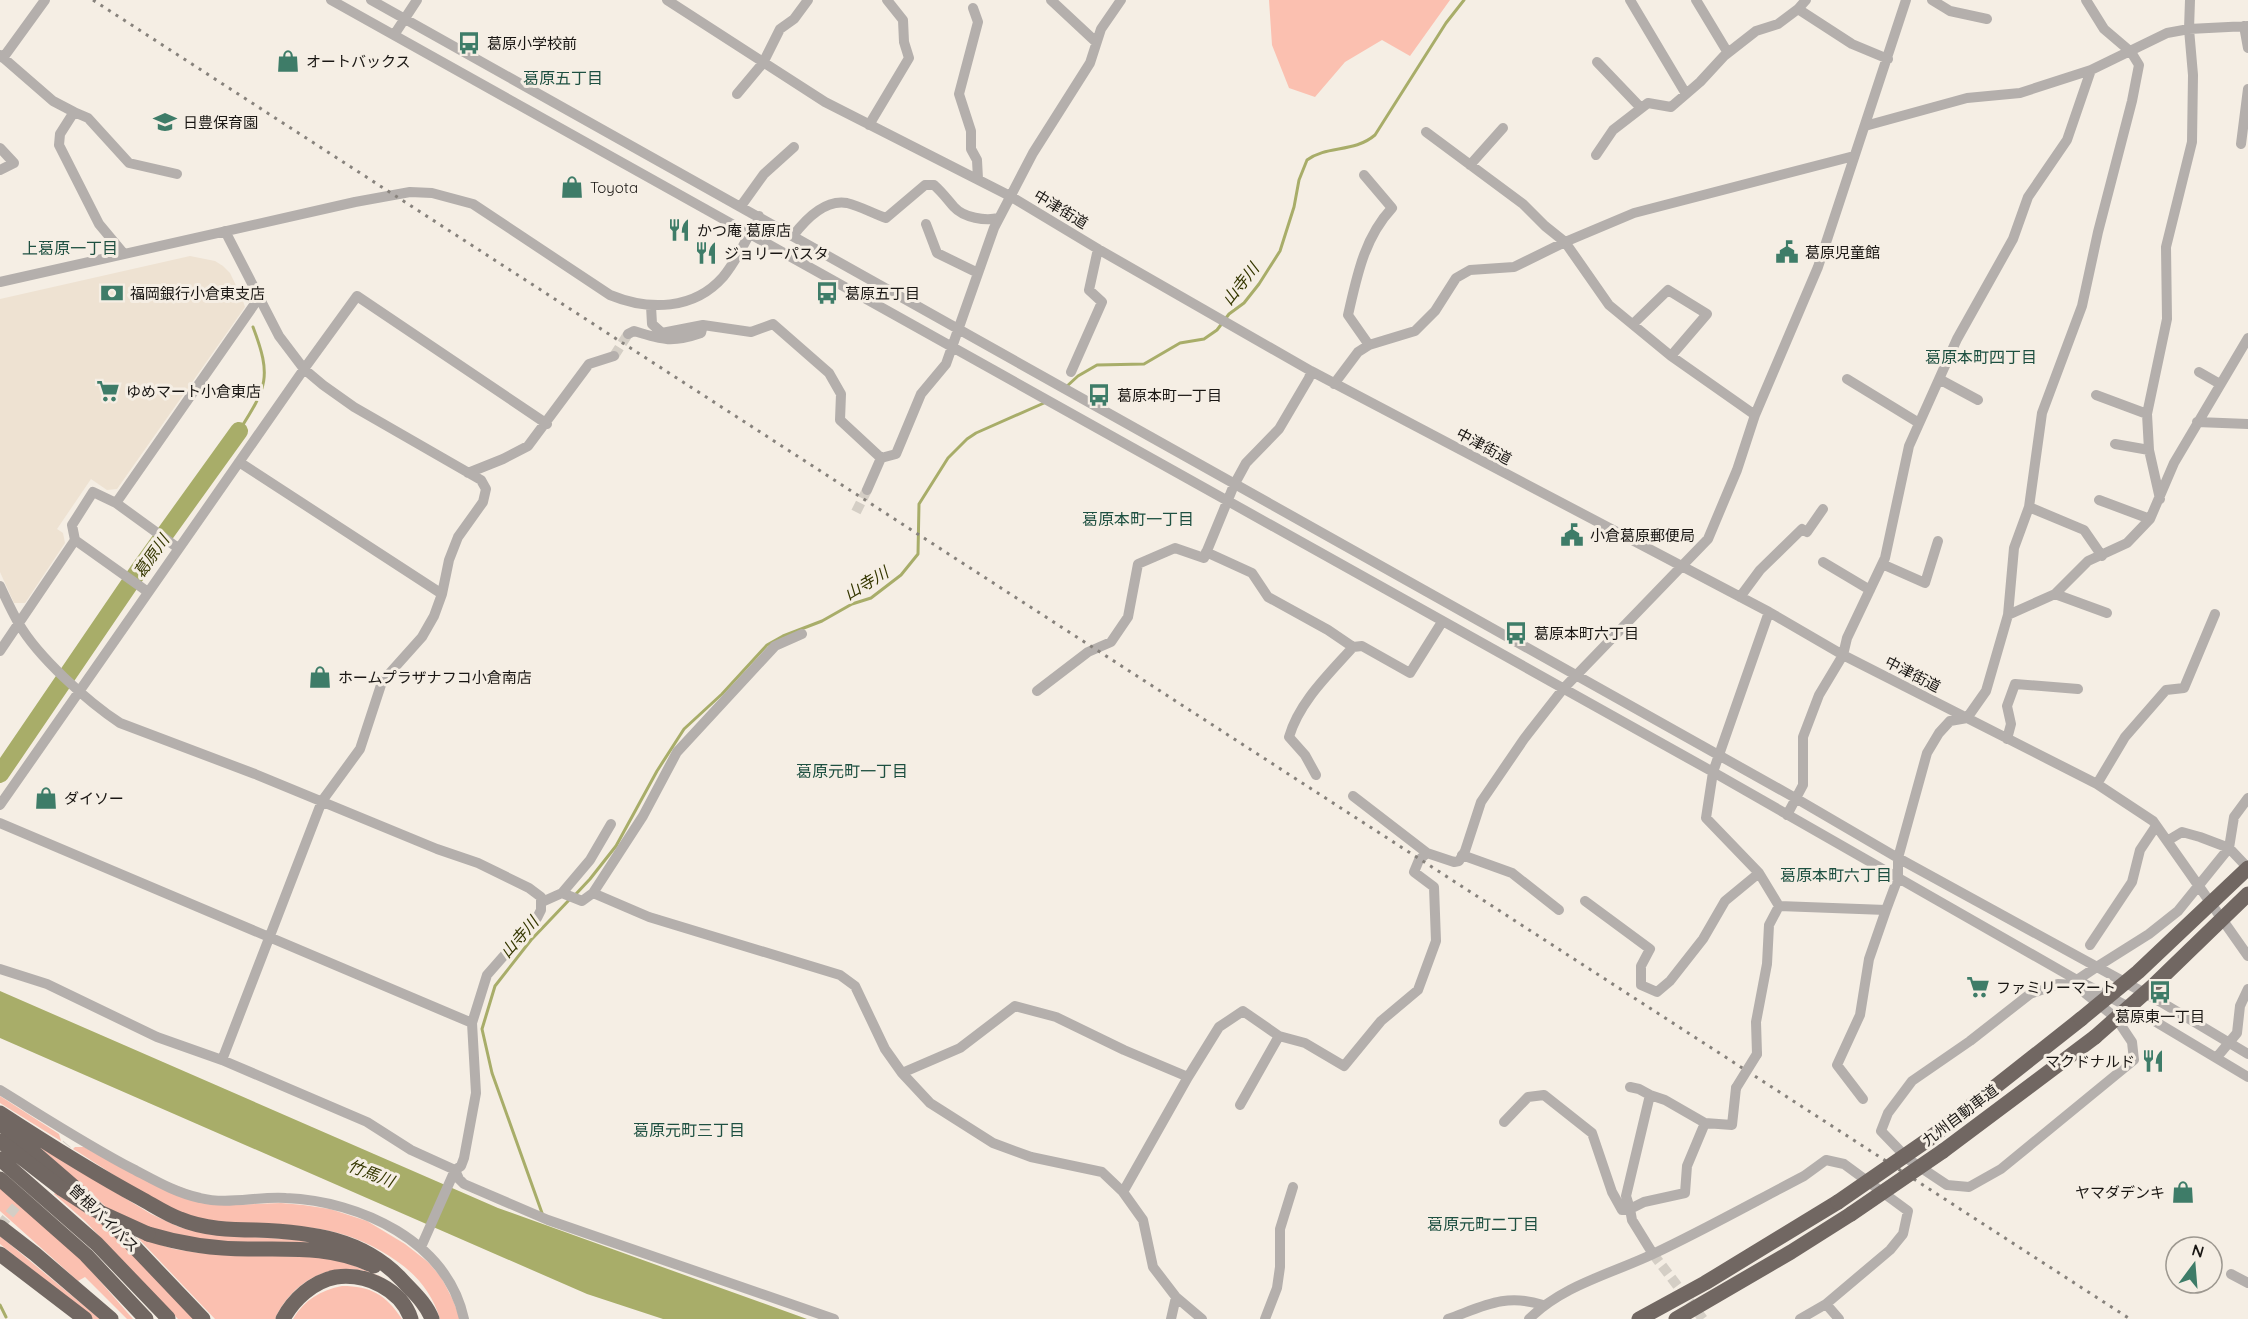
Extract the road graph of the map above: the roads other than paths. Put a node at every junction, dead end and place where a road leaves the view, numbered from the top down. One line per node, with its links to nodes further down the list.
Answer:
1 (45, 0): 28 (street)
2 (331, 0): 23 (street)
3 (371, 0): 19 (street)
4 (417, 0): 19 (street)
5 (667, 0): 31 (street, 中津街道)
6 (808, 0): 31 (street)
7 (887, 0): 38 (street)
8 (1051, 0): 24 (street)
9 (1121, 0): 24 (street)
10 (1630, 0): 35 (street)
11 (1696, 0): 27 (street)
12 (1806, 0): 18 (street)
13 (1932, 0): 20 (street)
14 (2086, 0): 26 (street)
15 (2190, 0): 22 (street)
16 (1902, 2): 29 (street)
17 (973, 8): 51 (street)
18 (1798, 9): 27 (street); 29 (street)
19 (405, 18): 23 (street); 53 (street)
20 (1987, 19)
21 (2246, 26): 22 (street); 25 (street)
22 (2189, 30): 26 (street); 86 (street)
23 (394, 35): 58 (street)
24 (1096, 42): 52 (street)
25 (2248, 48)
26 (2132, 52): 32 (street); 103 (street)
27 (1728, 53): 35 (street)
28 (1, 56): 37 (street)
29 (1888, 59): 39 (street)
30 (1598, 62): 36 (street)
31 (763, 63): 34 (street); 38 (street, 中津街道)
32 (2091, 70): 39 (street); 81 (street)
33 (2248, 89): 42 (street)
34 (737, 94)
35 (1686, 94): 36 (street)
36 (1641, 108): 45 (street)
37 (74, 112): 49 (street); 62 (street)
38 (869, 125): 51 (street, 中津街道)
39 (1865, 126): 46 (street)
40 (1503, 128): 47 (street)
41 (1426, 132): 47 (street)
42 (2241, 144)
43 (794, 147): 53 (street)
44 (0, 148): 48 (street)
45 (1596, 155)
46 (1854, 156): 60 (street); 87 (street)
47 (1470, 165): 60 (street)
48 (0, 170)
49 (177, 174)
50 (1364, 175): 72 (street)
51 (978, 179): 52 (street, 中津街道)
52 (1010, 196): 55 (street); 61 (street, 中津街道)
53 (741, 206): 54 (street)
54 (759, 216): 58 (street); 59 (street)
55 (999, 218): 59 (street); 63 (street)
56 (926, 224): 63 (street)
57 (225, 231): 62 (street); 65 (street); 66 (street)
58 (750, 233): 66 (street); 73 (street)
59 (793, 236): 69 (street)
60 (1565, 242): 67 (street); 72 (street)
61 (1098, 249): 77 (street, 中津街道); 78 (street)
62 (124, 254): 64 (street)
63 (978, 273): 69 (street)
64 (0, 282)
65 (258, 299): 76 (street); 102 (street)
66 (651, 306): 68 (street)
67 (1633, 324): 75 (street); 75 (street)
68 (703, 325): 70 (street); 94 (street)
69 (959, 330): 73 (street); 97 (street)
70 (628, 334)
71 (2248, 338): 83 (street)
72 (1369, 345): 82 (street)
73 (953, 346): 94 (street); 101 (street)
74 (615, 356): 91 (street)
75 (1671, 356): 87 (street)
76 (304, 369): 91 (street); 95 (street); 96 (street)
77 (1311, 371): 82 (street, 中津街道); 97 (street)
78 (1071, 372)
79 (2199, 372): 83 (street)
80 (1847, 379): 89 (street)
81 (1940, 379): 85 (street); 89 (street)
82 (1335, 384): 113 (street, 中津街道)
83 (2220, 384): 88 (street)
84 (2096, 395): 86 (street)
85 (1978, 400)
86 (2147, 414): 93 (street)
87 (1755, 415): 113 (street)
88 (2198, 422): 90 (street); 99 (street)
89 (1920, 423): 112 (street)
90 (2248, 423)
91 (546, 424): 96 (street)
92 (2115, 444): 93 (street)
93 (2149, 450): 99 (street)
94 (881, 458): 98 (street)
95 (239, 462): 108 (street); 117 (street)
96 (468, 473): 117 (street)
97 (1234, 485): 101 (street); 130 (street)
98 (867, 490)
99 (2160, 499): 105 (street)
100 (2099, 500): 105 (street)
101 (1227, 502): 109 (street); 124 (street)
102 (116, 503): 106 (street); 108 (street)
103 (2029, 507): 110 (street); 123 (street)
104 (1823, 509): 119 (street)
105 (2150, 519): 110 (street)
106 (75, 540): 116 (street); 125 (street)
107 (1938, 541): 112 (street)
108 (178, 548): 116 (street)
109 (1206, 552): 127 (street); 134 (street)
110 (2102, 556): 118 (street)
111 (1823, 562): 115 (street)
112 (1882, 564): 115 (street)
113 (1681, 567): 119 (street, 中津街道); 130 (street)
114 (0, 586): 125 (street)
115 (1869, 590): 129 (street)
116 (148, 592): 133 (street)
117 (442, 594): 144 (street)
118 (2055, 594): 121 (street); 123 (street)
119 (1740, 597): 120 (street, 中津街道)
120 (1769, 612): 129 (street, 中津街道); 137 (street)
121 (2108, 613)
122 (2215, 614): 140 (street)
123 (2008, 615): 135 (street)
124 (1442, 622): 127 (street); 131 (street)
125 (18, 624): 128 (street); 133 (street)
126 (802, 634): 160 (street)
127 (1353, 647): 139 (street)
128 (0, 651)
129 (1843, 655): 135 (street, 中津街道); 143 (street)
130 (1576, 675): 131 (street); 137 (street)
131 (1563, 689): 138 (street); 153 (street)
132 (2078, 689): 136 (street)
133 (79, 691): 144 (street); 145 (street)
134 (1037, 691)
135 (1967, 718): 136 (street, 中津街道); 154 (street)
136 (2007, 739): 140 (street, 中津街道)
137 (1719, 756): 138 (street); 143 (street)
138 (1713, 772): 146 (street); 156 (street)
139 (1316, 775)
140 (2097, 784): 149 (street, 中津街道)
141 (1353, 796): 152 (street)
142 (2248, 798): 151 (street)
143 (1797, 799): 146 (street); 154 (street)
144 (322, 801): 163 (street); 167 (street)
145 (0, 805)
146 (1787, 815): 157 (street)
147 (0, 823): 167 (street)
148 (611, 824): 159 (street)
149 (2156, 826): 150 (street, 中津街道); 168 (street)
150 (2167, 841): 151 (street); 158 (street, 中津街道)
151 (2229, 848): 155 (street); 158 (street)
152 (1427, 853): 153 (street); 175 (street)
153 (1462, 855): 165 (street)
154 (1898, 858): 157 (street); 170 (street)
155 (2248, 868): 226 (highway, 九州自動車道, bridge)
156 (1759, 873): 162 (street); 164 (street)
157 (1898, 878): 166 (street); 172 (street)
158 (2198, 885): 169 (street, 中津街道); 170 (street)
159 (562, 893): 160 (street); 163 (street)
160 (594, 893): 180 (street)
161 (2248, 894): 227 (highway, 九州自動車道, bridge)
162 (1585, 901)
163 (542, 902): 174 (street)
164 (1779, 906): 166 (street); 191 (street, bridge)
165 (1559, 910)
166 (1886, 910): 186 (street)
167 (269, 936): 174 (street); 179 (street)
168 (2090, 945)
169 (2248, 956)
170 (2095, 968): 172 (street); 176 (street)
171 (0, 969): 179 (street)
172 (2076, 982): 172 (street); 178 (street)
173 (2248, 988): 176 (street)
174 (472, 1023): 194 (street)
175 (1279, 1036): 181 (street); 187 (street)
176 (2230, 1043): 177 (street); 178 (street)
177 (2248, 1054)
178 (2217, 1057): 182 (street)
179 (222, 1060): 194 (street)
180 (902, 1073): 181 (street); 197 (street)
181 (1188, 1077): 197 (street)
182 (2248, 1077)
183 (1630, 1087): 185 (street)
184 (0, 1090): 201 (street)
185 (1650, 1095): 191 (street); 198 (street)
186 (1863, 1099)
187 (1240, 1104)
188 (0, 1113): 206 (highway)
189 (1504, 1122): 198 (street)
190 (0, 1123): 215 (highway, 曽根バイパス)
191 (1705, 1123): 198 (street)
192 (0, 1141): 206 (highway, bridge)
193 (0, 1159): 214 (highway, bridge)
194 (455, 1170): 201 (street); 220 (street)
195 (0, 1179): 213 (highway, bridge)
196 (1293, 1186): 223 (street)
197 (1123, 1192): 208 (street)
198 (1630, 1209): 204 (street)
199 (0, 1219): 203 (highway)
200 (0, 1227): 203 (highway)
201 (421, 1247): 219 (street)
202 (0, 1254): 211 (highway)
203 (35, 1254): 212 (highway)
204 (1653, 1254): 209 (street); 210 (street)
205 (2231, 1274): 207 (street)
206 (403, 1281): 218 (highway)
207 (2248, 1284)
208 (1176, 1297): 221 (street); 222 (street)
209 (1826, 1304): 228 (street); 229 (street)
210 (1543, 1305): 224 (street); 225 (street)
211 (85, 1319)
212 (111, 1319)
213 (146, 1319)
214 (168, 1319)
215 (203, 1319)
216 (282, 1319): 217 (highway)
217 (411, 1319)
218 (432, 1319)
219 (464, 1319)
220 (834, 1319)
221 (1171, 1319)
222 (1202, 1319)
223 (1265, 1319)
224 (1448, 1319)
225 (1529, 1319)
226 (1639, 1319)
227 (1676, 1319)
228 (1800, 1319)
229 (1839, 1319)

